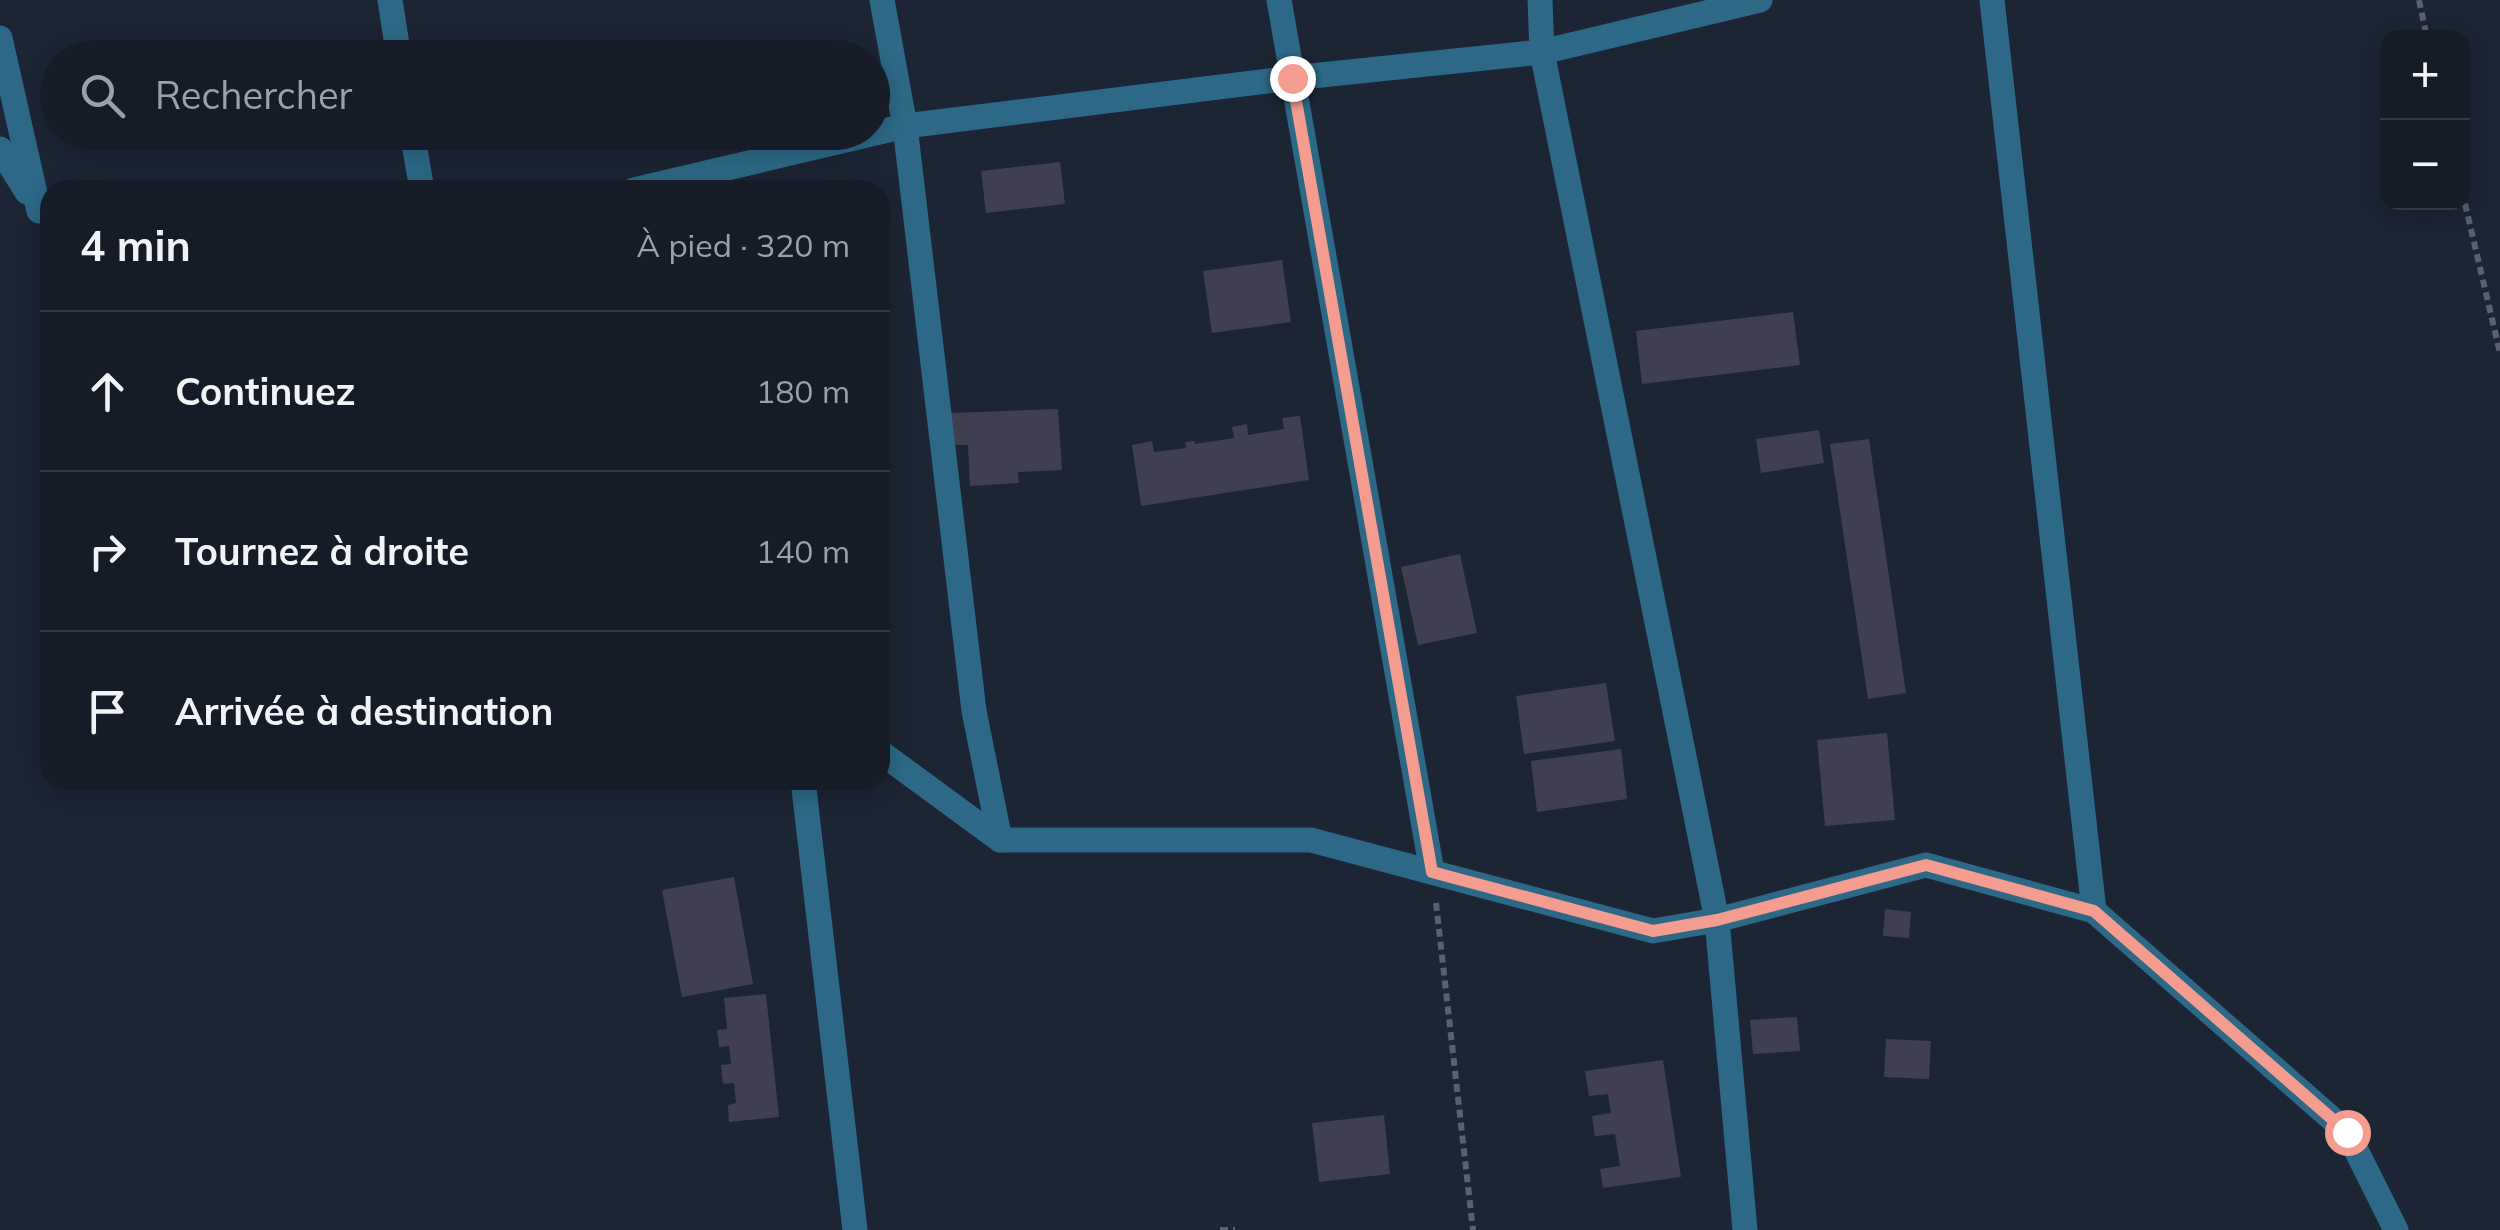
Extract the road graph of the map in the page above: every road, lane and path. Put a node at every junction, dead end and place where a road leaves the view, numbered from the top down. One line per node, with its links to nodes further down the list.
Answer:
1 (390, 0): 10 (street)
2 (882, 0): 11 (street)
3 (1280, 0): 14 (street)
4 (1540, 0): 13 (street)
5 (1760, 0): 13 (street)
6 (1992, 0): 30 (street)
7 (2418, 0): 8 (path)
8 (2425, 30)
9 (0, 38): 22 (street)
10 (397, 40)
11 (889, 40)
12 (890, 44): 15 (street)
13 (1542, 52): 14 (street); 31 (street)
14 (1292, 78): 15 (street); 29 (street)
15 (905, 126): 16 (street); 28 (street)
16 (890, 130)
17 (0, 149): 23 (street)
18 (415, 150): 20 (street)
19 (803, 150): 21 (street)
20 (420, 180)
21 (676, 180)
22 (40, 197)
23 (40, 207)
24 (2466, 210): 25 (path)
25 (2500, 354)
26 (890, 759): 28 (street)
27 (804, 790): 32 (street)
28 (1000, 840): 29 (street)
29 (1432, 872): 31 (street); 35 (path)
30 (2094, 911): 31 (street); 37 (street)
31 (1717, 920): 36 (street)
32 (855, 1230)
33 (1220, 1230): 34 (path)
34 (1235, 1230)
35 (1473, 1230)
36 (1745, 1230)
37 (2396, 1230)

